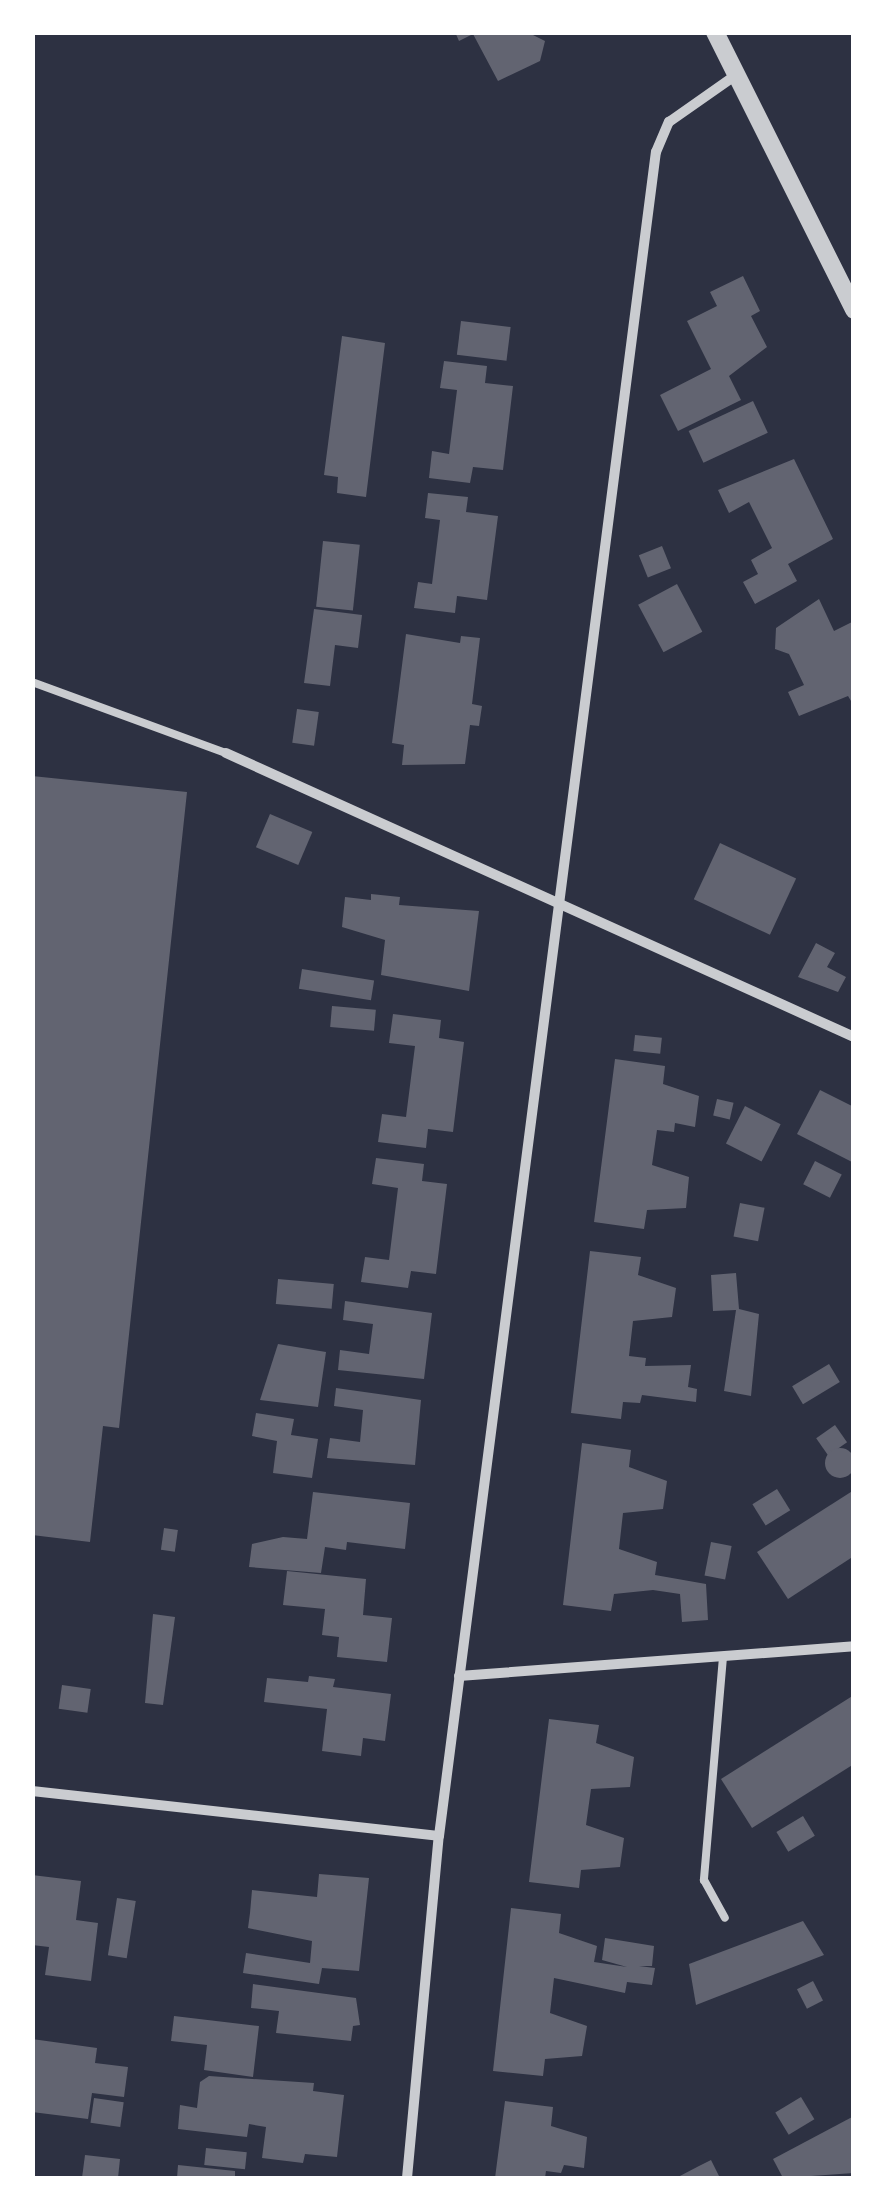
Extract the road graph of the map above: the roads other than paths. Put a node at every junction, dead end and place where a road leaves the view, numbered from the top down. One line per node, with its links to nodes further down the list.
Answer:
1 (715, 32): 2 (street)
2 (736, 75): 3 (street); 6 (street)
3 (854, 310)
4 (32, 682): 5 (lane)
5 (226, 753): 6 (street)
6 (560, 900): 7 (street); 10 (street)
7 (854, 1037)
8 (854, 1646): 9 (street)
9 (723, 1657): 10 (street); 13 (lane)
10 (459, 1676): 12 (street)
11 (32, 1791): 12 (street)
12 (439, 1836): 14 (street)
13 (725, 1918)
14 (406, 2178)

